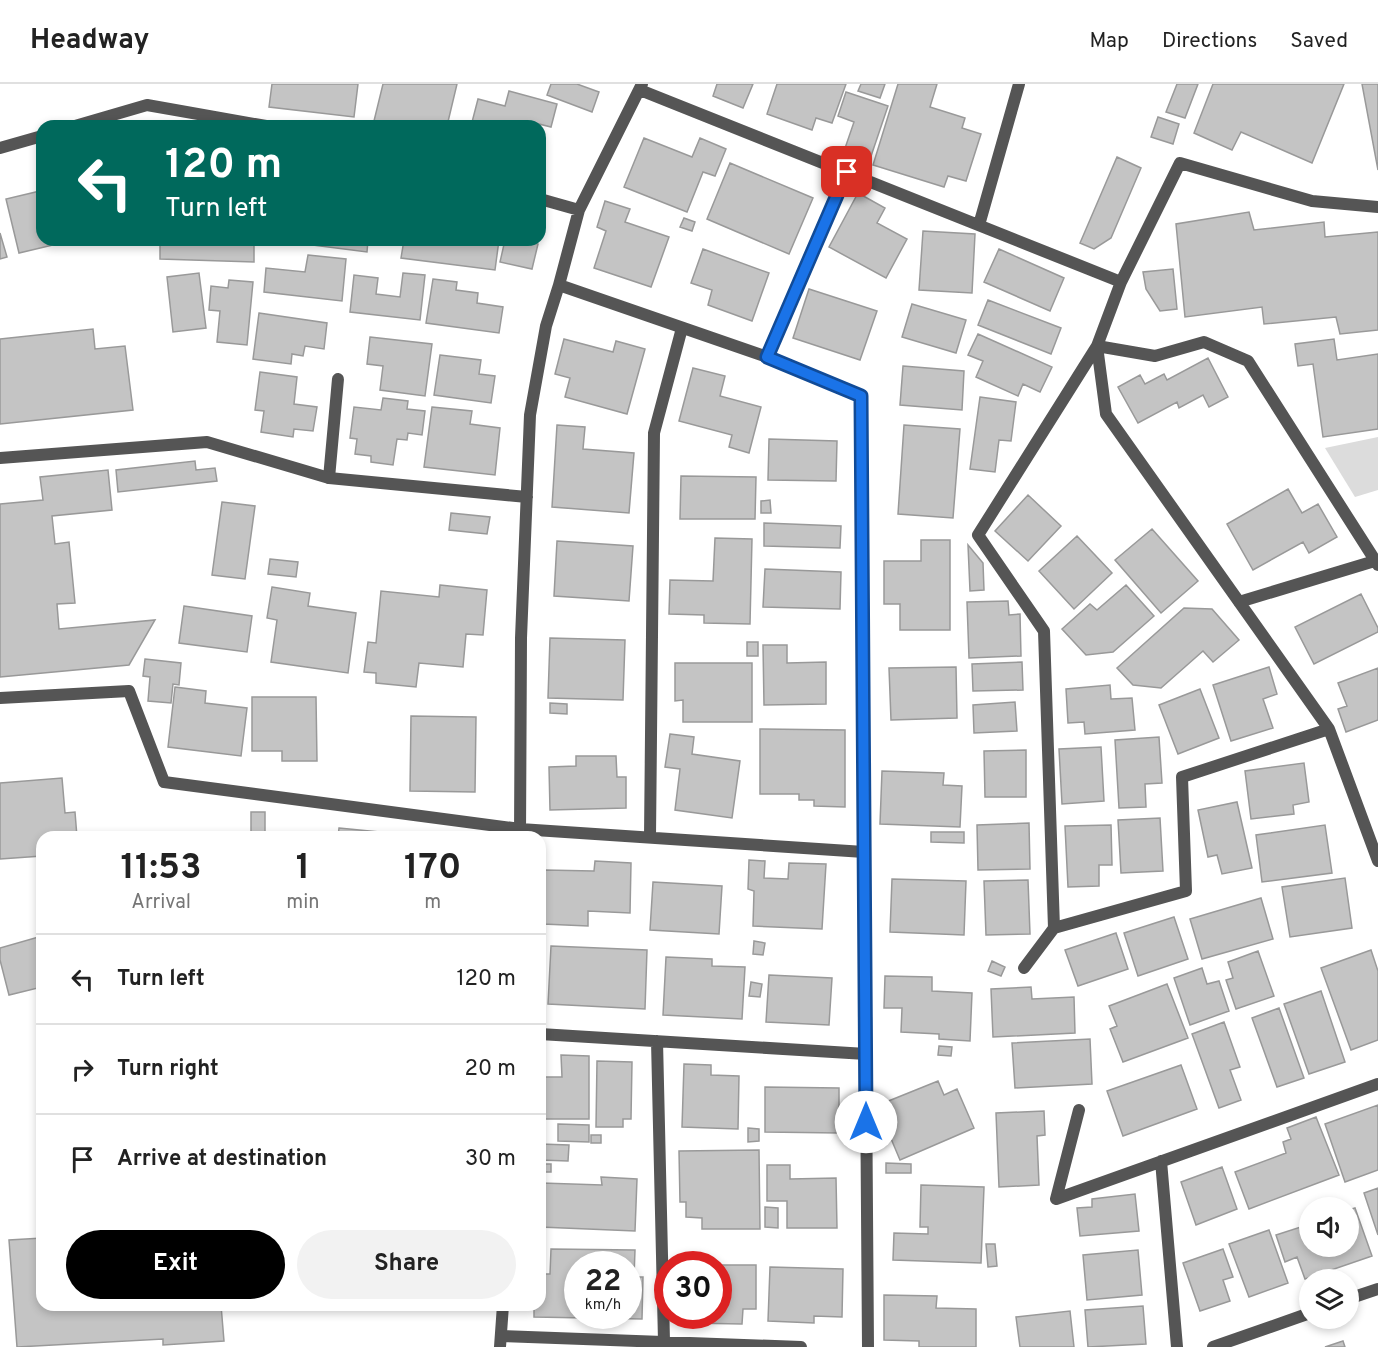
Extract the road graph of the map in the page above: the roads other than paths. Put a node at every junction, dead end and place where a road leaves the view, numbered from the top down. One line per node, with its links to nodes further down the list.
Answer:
1 (1018, 84): 11 (street)
2 (641, 87): 7 (street); 10 (street)
3 (96, 120): 4 (street)
4 (232, 120)
5 (36, 138): 6 (street)
6 (0, 148)
7 (847, 172): 11 (street); 16 (street)
8 (546, 201): 10 (street)
9 (1378, 207): 12 (street)
10 (579, 210): 13 (street)
11 (979, 225): 12 (street)
12 (1121, 282): 15 (street)
13 (559, 285): 14 (street); 20 (street)
14 (682, 328): 16 (street); 28 (street)
15 (1097, 346): 21 (street); 22 (street); 31 (street)
16 (767, 357): 29 (street)
17 (338, 379): 19 (street)
18 (0, 458): 19 (street)
19 (329, 478): 20 (street)
20 (527, 497): 26 (street)
21 (1377, 562): 22 (street)
22 (1239, 602): 24 (street)
23 (0, 698): 25 (street)
24 (1329, 729): 30 (street); 31 (street)
25 (506, 831)
26 (520, 831)
27 (546, 834): 28 (street)
28 (650, 837): 29 (street)
29 (864, 852): 35 (street)
30 (1378, 861)
31 (1054, 928): 32 (street)
32 (1024, 968)
33 (546, 1034): 34 (street)
34 (657, 1041): 35 (street); 43 (street)
35 (866, 1054): 46 (street)
36 (1378, 1084): 38 (street)
37 (1079, 1110): 38 (street)
38 (1161, 1161): 47 (street)
39 (1378, 1289): 40 (street)
40 (1359, 1295)
41 (503, 1311): 44 (street)
42 (1299, 1317): 48 (street)
43 (664, 1341): 44 (street); 45 (street)
44 (500, 1342)
45 (801, 1347)
46 (868, 1347)
47 (1177, 1347)
48 (1213, 1347)

